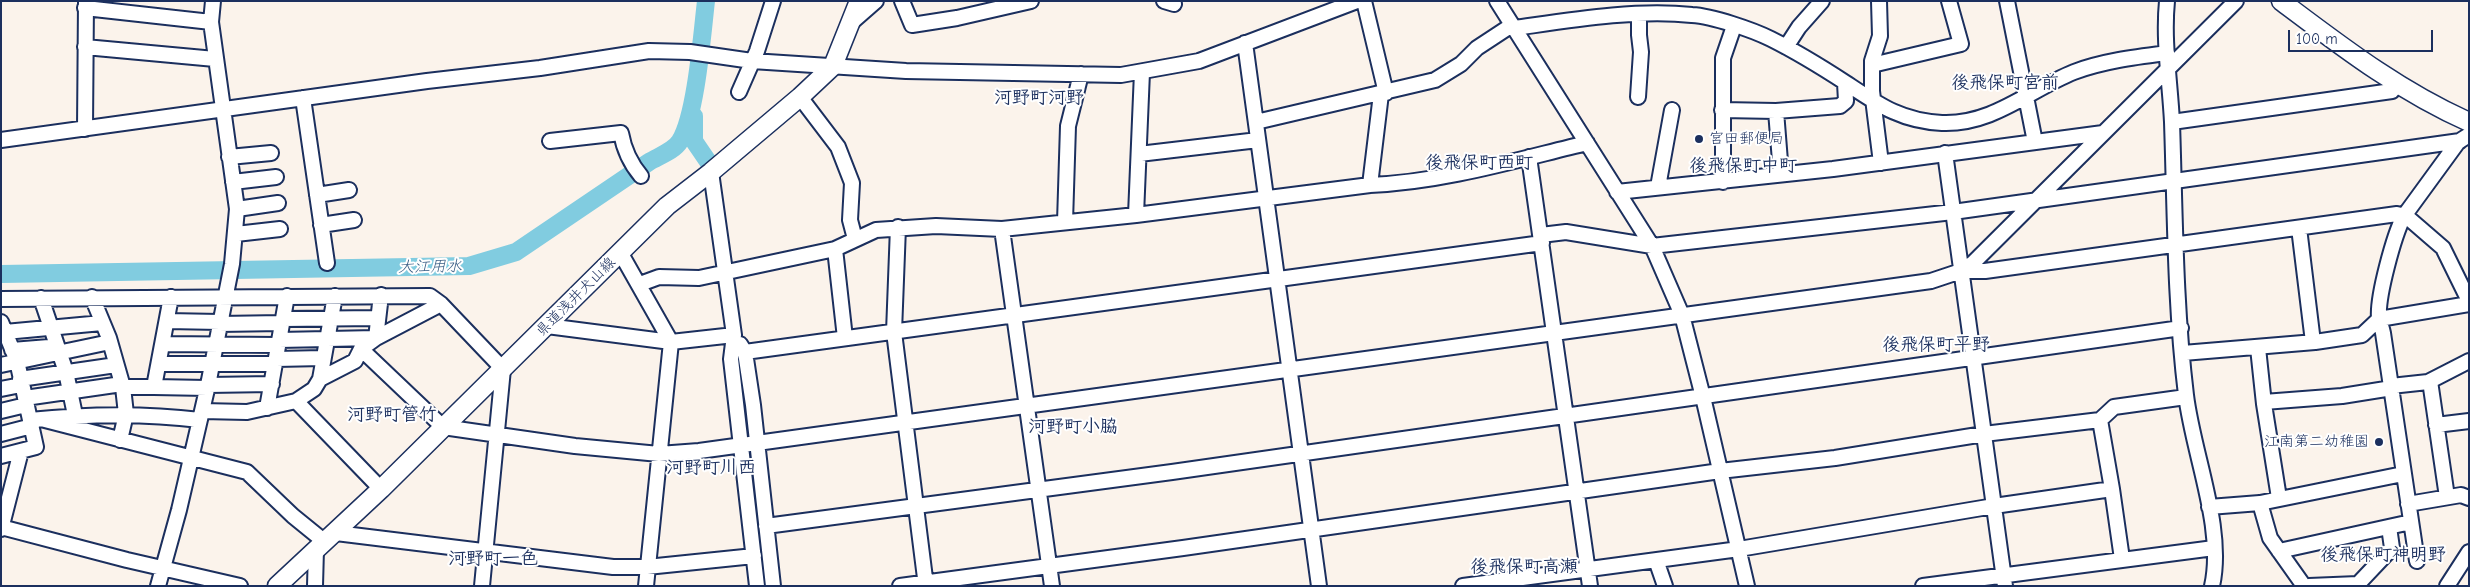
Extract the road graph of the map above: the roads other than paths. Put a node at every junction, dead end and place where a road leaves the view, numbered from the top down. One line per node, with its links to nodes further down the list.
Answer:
1 (213, 1): 19 (street)
2 (773, 1): 28 (street)
3 (859, 1): 20 (main road, 県道浅井犬山線)
4 (876, 1): 20 (street)
5 (902, 1): 6 (street)
6 (1031, 1)
7 (1357, 1): 23 (street)
8 (1364, 1): 37 (street)
9 (1497, 1): 21 (street)
10 (1879, 1): 29 (street)
11 (1949, 1): 29 (street)
12 (2006, 1): 40 (street)
13 (2167, 1): 26 (street)
14 (2236, 1): 31 (street)
15 (2281, 1): 35 (main road)
16 (1821, 2): 25 (street)
17 (86, 4): 19 (street); 24 (street)
18 (1640, 15): 21 (street); 22 (street); 39 (street)
19 (211, 22): 27 (street)
20 (852, 22): 30 (main road, 県道浅井犬山線)
21 (1514, 26): 37 (street); 57 (street)
22 (1734, 26): 25 (street); 45 (street)
23 (1245, 43): 32 (street); 47 (street)
24 (85, 46): 27 (street); 50 (street)
25 (1786, 47): 34 (street)
26 (2167, 53): 31 (street); 40 (street)
27 (215, 59): 43 (street)
28 (752, 61): 30 (street); 36 (street); 41 (street)
29 (1872, 65): 42 (street)
30 (833, 66): 33 (street); 38 (main road, 県道浅井犬山線)
31 (2169, 70): 48 (street); 51 (street)
32 (1142, 72): 33 (street); 60 (street)
33 (1081, 74): 84 (street)
34 (1846, 83): 42 (street); 46 (street)
35 (2396, 84): 48 (street); 49 (main road)
36 (739, 92)
37 (1383, 94): 47 (street); 71 (street)
38 (800, 97): 65 (main road, 県道浅井犬山線); 91 (street)
39 (1638, 97)
40 (2026, 97): 42 (street); 56 (street)
41 (303, 98): 43 (street); 75 (street)
42 (1873, 103): 63 (street)
43 (223, 109): 50 (street); 62 (street)
44 (1672, 110): 72 (street)
45 (1722, 110): 46 (street); 69 (street)
46 (1776, 111): 66 (street)
47 (1256, 122): 54 (street)
48 (2172, 122): 70 (street)
49 (2469, 122)
50 (85, 129): 53 (street)
51 (2103, 133): 56 (street); 77 (street)
52 (2464, 138): 70 (street); 82 (street)
53 (1, 140)
54 (1258, 140): 60 (street); 76 (street)
55 (550, 141): 64 (street)
56 (2035, 142): 59 (street)
57 (1587, 143): 61 (street); 74 (street)
58 (271, 153): 62 (street)
59 (1945, 153): 63 (street); 80 (street)
60 (1139, 154): 81 (street)
61 (1530, 157): 71 (street); 92 (street)
62 (230, 158): 68 (street)
63 (1881, 163): 66 (street)
64 (638, 172)
65 (712, 172): 96 (main road, 県道浅井犬山線); 99 (street)
66 (1781, 174): 69 (street)
67 (276, 177): 68 (street)
68 (233, 182): 79 (street)
69 (1723, 182): 72 (street)
70 (2173, 182): 77 (street); 93 (street)
71 (1370, 185): 76 (street)
72 (1658, 187): 74 (street)
73 (349, 190): 75 (street)
74 (1618, 192): 94 (street)
75 (317, 194): 85 (street)
76 (1266, 198): 81 (street); 100 (street)
77 (2038, 200): 80 (street); 98 (street)
78 (278, 203): 79 (street)
79 (237, 209): 90 (street)
80 (1953, 212): 94 (street); 98 (street)
81 (1136, 215): 84 (street)
82 (2404, 216): 87 (street); 110 (street); 116 (street)
83 (354, 220): 85 (street)
84 (1066, 222): 89 (street)
85 (321, 225): 97 (street)
86 (898, 227): 89 (street); 91 (street); 124 (street)
87 (2298, 228): 93 (street); 134 (street)
88 (280, 229): 90 (street)
89 (1002, 229): 112 (street)
90 (236, 234): 103 (street)
91 (855, 239): 95 (street)
92 (1541, 239): 94 (street); 100 (street); 125 (street)
93 (2177, 245): 98 (street); 123 (street)
94 (1652, 246): 113 (street)
95 (835, 249): 99 (street); 130 (street)
96 (620, 252): 101 (street); 121 (main road, 県道浅井犬山線)
97 (327, 263)
98 (1961, 271): 113 (street); 142 (street)
99 (725, 272): 101 (street); 126 (street)
100 (1277, 279): 112 (street); 151 (street)
101 (640, 284): 133 (street)
102 (381, 295): 105 (street); 111 (street); 115 (street)
103 (224, 296): 104 (street); 107 (street); 120 (street)
104 (287, 296): 105 (street); 118 (street)
105 (335, 296): 114 (street)
106 (92, 297): 107 (street); 108 (street); 119 (street)
107 (171, 297): 117 (street)
108 (41, 298): 109 (street); 122 (street)
109 (1, 299)
110 (2469, 302): 116 (street)
111 (441, 304): 129 (street); 150 (street)
112 (1014, 315): 124 (street); 167 (street)
113 (1682, 315): 125 (street); 163 (street)
114 (330, 318): 115 (street); 118 (street); 128 (street)
115 (378, 318): 129 (street)
116 (2379, 319): 134 (street); 159 (street)
117 (167, 321): 120 (street); 135 (street)
118 (283, 321): 120 (street); 132 (street)
119 (102, 323): 122 (street); 131 (street)
120 (220, 323): 136 (street)
121 (547, 326): 133 (street); 150 (main road, 県道浅井犬山線)
122 (52, 327): 127 (street); 138 (street)
123 (2181, 328): 141 (street); 142 (street)
124 (894, 332): 130 (street); 177 (street)
125 (1554, 332): 151 (street); 173 (street)
126 (734, 335): 133 (street); 140 (street); 185 (street)
127 (6, 338): 138 (street); 149 (street); 161 (street)
128 (327, 338): 129 (street); 132 (street); 143 (street)
129 (376, 338): 139 (street)
130 (845, 338): 140 (street)
131 (110, 342): 138 (street); 146 (street)
132 (279, 342): 136 (street); 144 (street)
133 (672, 342): 188 (street)
134 (2313, 342): 137 (street)
135 (162, 344): 136 (street); 147 (street)
136 (216, 345): 148 (street)
137 (2258, 348): 141 (street); 166 (street)
138 (59, 349): 152 (street)
139 (361, 349): 153 (street); 179 (street)
140 (746, 352): 184 (street)
141 (2183, 353): 164 (street)
142 (1974, 357): 163 (street); 182 (street)
143 (323, 358): 144 (street); 153 (street)
144 (276, 361): 148 (street); 155 (street)
145 (2469, 361): 154 (street)
146 (116, 364): 152 (street); 156 (street)
147 (159, 364): 148 (street); 158 (street)
148 (212, 364): 157 (street)
149 (1, 365)
150 (503, 369): 179 (main road, 県道浅井犬山線); 181 (street)
151 (1289, 369): 167 (street); 187 (street)
152 (66, 372): 161 (street); 162 (street)
153 (320, 378): 165 (street)
154 (2430, 381): 159 (street); 178 (street)
155 (272, 384): 157 (street); 168 (street)
156 (122, 386): 158 (street); 162 (street); 170 (street)
157 (208, 386): 158 (street); 172 (street)
158 (154, 387)
159 (2391, 387): 166 (street); 192 (street)
160 (1, 390): 161 (street)
161 (23, 392): 162 (street); 169 (street); 175 (street)
162 (70, 392): 171 (street)
163 (1703, 397): 173 (street); 191 (street)
164 (2186, 397): 174 (street); 203 (street)
165 (296, 402): 168 (street); 193 (street)
166 (2264, 402): 197 (street)
167 (1026, 406): 177 (street); 195 (street)
168 (267, 408): 172 (street)
169 (1, 411)
170 (126, 414): 171 (street); 172 (street); 183 (street)
171 (75, 415): 175 (street)
172 (201, 416): 190 (street)
173 (1566, 416): 187 (street); 196 (street)
174 (2100, 420): 182 (street); 194 (street)
175 (34, 421): 180 (street); 183 (street); 186 (street)
176 (2469, 421): 178 (street)
177 (906, 422): 184 (street); 204 (street)
178 (2436, 425): 198 (street)
179 (443, 427): 181 (street); 193 (main road, 県道浅井犬山線)
180 (1, 434)
181 (498, 434): 188 (street); 213 (street)
182 (1984, 434): 191 (street); 202 (street)
183 (120, 440): 190 (street)
184 (757, 443): 185 (street); 206 (street)
185 (741, 445): 188 (street); 216 (street)
186 (22, 451): 189 (street); 208 (street)
187 (1301, 453): 195 (street); 209 (street)
188 (659, 454): 221 (street)
189 (1, 456)
190 (191, 458): 210 (street); 222 (street)
191 (1720, 471): 196 (street); 212 (street)
192 (2403, 474): 197 (street); 201 (street)
193 (381, 489): 210 (main road, 県道浅井犬山線)
194 (2112, 489): 202 (street); 217 (street)
195 (1038, 491): 204 (street); 220 (street)
196 (1577, 492): 209 (street); 223 (street)
197 (2279, 498): 200 (street)
198 (2447, 498): 199 (street); 201 (street)
199 (2469, 498)
200 (2260, 503): 203 (street); 214 (street)
201 (2408, 504): 205 (street)
202 (1994, 506): 212 (street); 224 (street)
203 (2209, 507): 211 (street)
204 (916, 508): 206 (street); 225 (street)
205 (2411, 522): 207 (street); 219 (street)
206 (766, 526): 233 (street)
207 (2389, 527): 214 (street); 244 (street)
208 (1, 528): 222 (street)
209 (1311, 530): 220 (street); 236 (street)
210 (326, 542): 213 (street); 228 (main road, 県道浅井犬山線); 229 (street)
211 (2214, 548): 217 (street); 242 (street)
212 (1739, 549): 218 (street); 240 (street)
213 (485, 550): 221 (street); 230 (street)
214 (2279, 551): 243 (street)
215 (2469, 552): 245 (street)
216 (754, 556): 221 (street); 232 (street)
217 (2122, 559): 224 (street)
218 (1656, 560): 223 (street); 239 (street)
219 (2417, 561)
220 (1049, 566): 225 (street); 235 (street)
221 (647, 567): 231 (street)
222 (162, 568): 226 (street); 227 (street)
223 (1588, 569): 237 (street); 238 (street)
224 (2004, 580): 241 (street)
225 (925, 584): 234 (street)
226 (158, 586)
227 (240, 586)
228 (277, 586)
229 (315, 586)
230 (482, 586)
231 (646, 586)
232 (757, 586)
233 (773, 586)
234 (900, 586)
235 (1052, 586)
236 (1319, 586)
237 (1463, 586)
238 (1590, 586)
239 (1665, 586)
240 (1747, 586)
241 (1923, 586)
242 (2212, 586)
243 (2304, 586)
244 (2309, 586)
245 (2447, 586)

